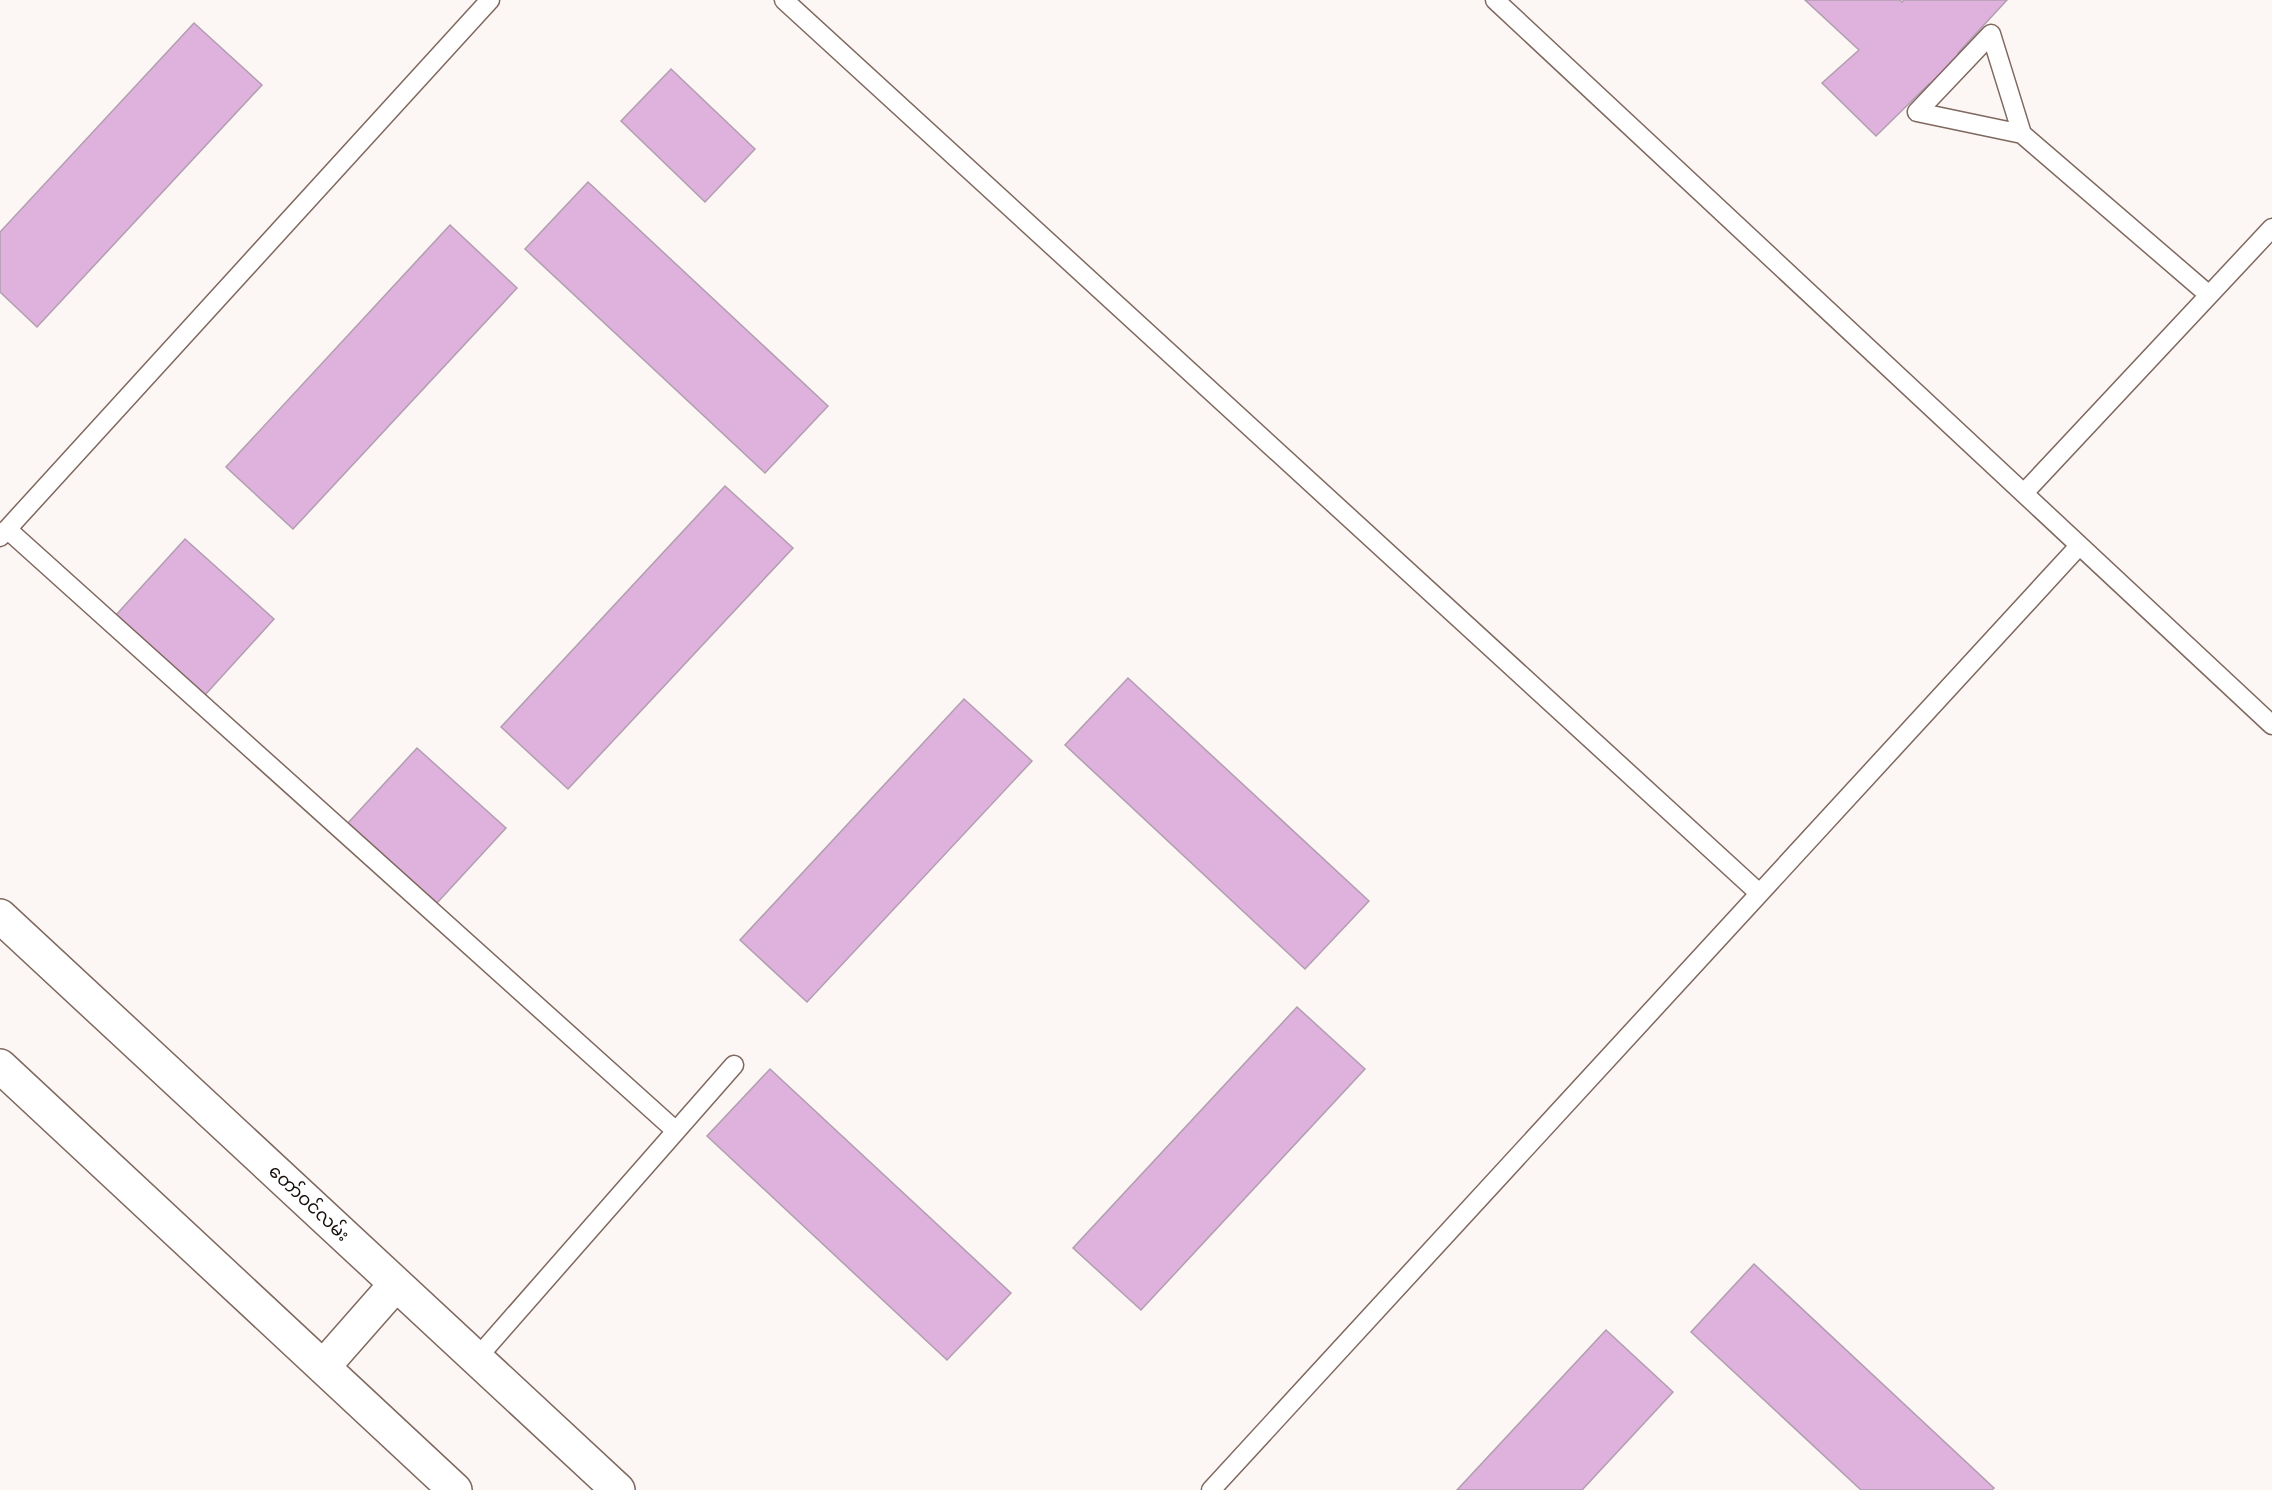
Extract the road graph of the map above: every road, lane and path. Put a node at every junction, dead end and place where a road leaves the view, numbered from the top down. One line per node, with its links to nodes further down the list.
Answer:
1 (490, 0): 8 (lane)
2 (784, 0): 11 (lane)
3 (1495, 0): 7 (lane)
4 (2022, 134): 4 (lane); 6 (lane)
5 (2271, 231): 6 (lane)
6 (2209, 295): 7 (lane)
7 (2024, 493): 9 (lane)
8 (4, 533): 15 (lane)
9 (2079, 546): 10 (lane); 11 (lane)
10 (2272, 725)
11 (1759, 893): 21 (lane)
12 (0, 916): 16 (street, တော်ဝင်လမ်း)
13 (734, 1065): 15 (lane)
14 (0, 1066): 18 (street)
15 (676, 1131): 17 (lane)
16 (396, 1284): 17 (street, တော်ဝင်လမ်း); 18 (street)
17 (476, 1359): 20 (street, တော်ဝင်လမ်း)
18 (323, 1367): 19 (street)
19 (455, 1490)
20 (618, 1490)
21 (1211, 1490)

